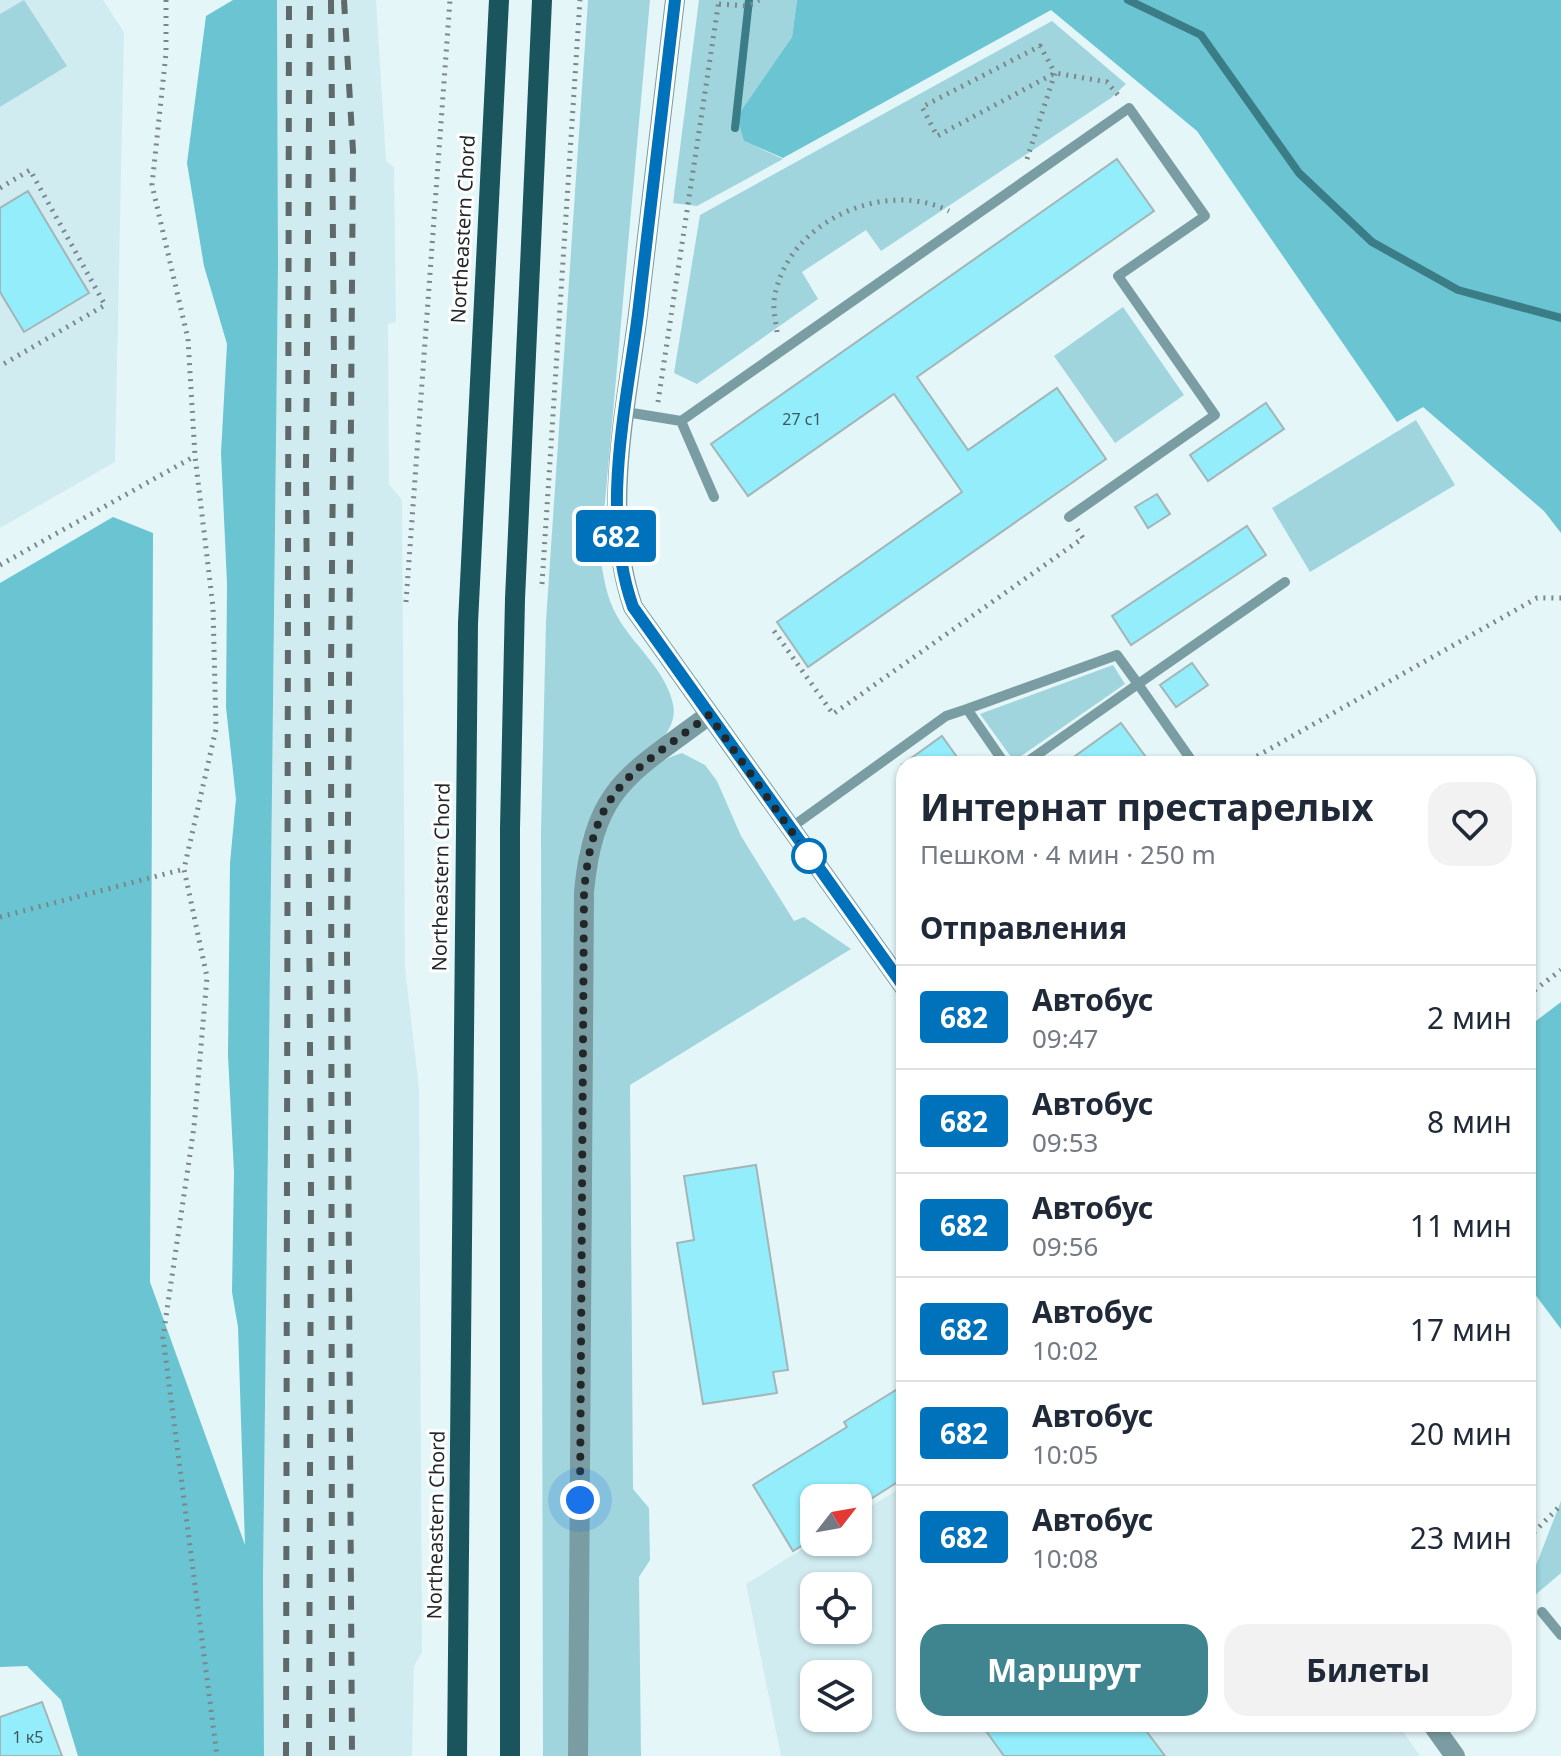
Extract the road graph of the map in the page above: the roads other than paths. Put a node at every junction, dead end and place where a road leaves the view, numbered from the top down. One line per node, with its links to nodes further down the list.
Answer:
1 (499, 0): 20 (main road, Northeastern Chord)
2 (542, 0): 21 (main road)
3 (675, 0): 4 (street)
4 (626, 412): 5 (lane); 11 (street)
5 (681, 421): 6 (lane); 7 (lane)
6 (714, 497)
7 (1069, 517)
8 (1285, 582): 9 (lane)
9 (1138, 684): 10 (lane); 13 (lane); 14 (lane)
10 (967, 709): 12 (lane); 15 (lane)
11 (709, 715): 15 (street); 22 (street)
12 (999, 756)
13 (1035, 756)
14 (1188, 756)
15 (789, 829): 16 (street)
16 (896, 976)
17 (1542, 1612): 18 (lane)
18 (1561, 1635)
19 (1438, 1732): 23 (street)
20 (457, 1756)
21 (510, 1756)
22 (578, 1756)
23 (1455, 1756)

